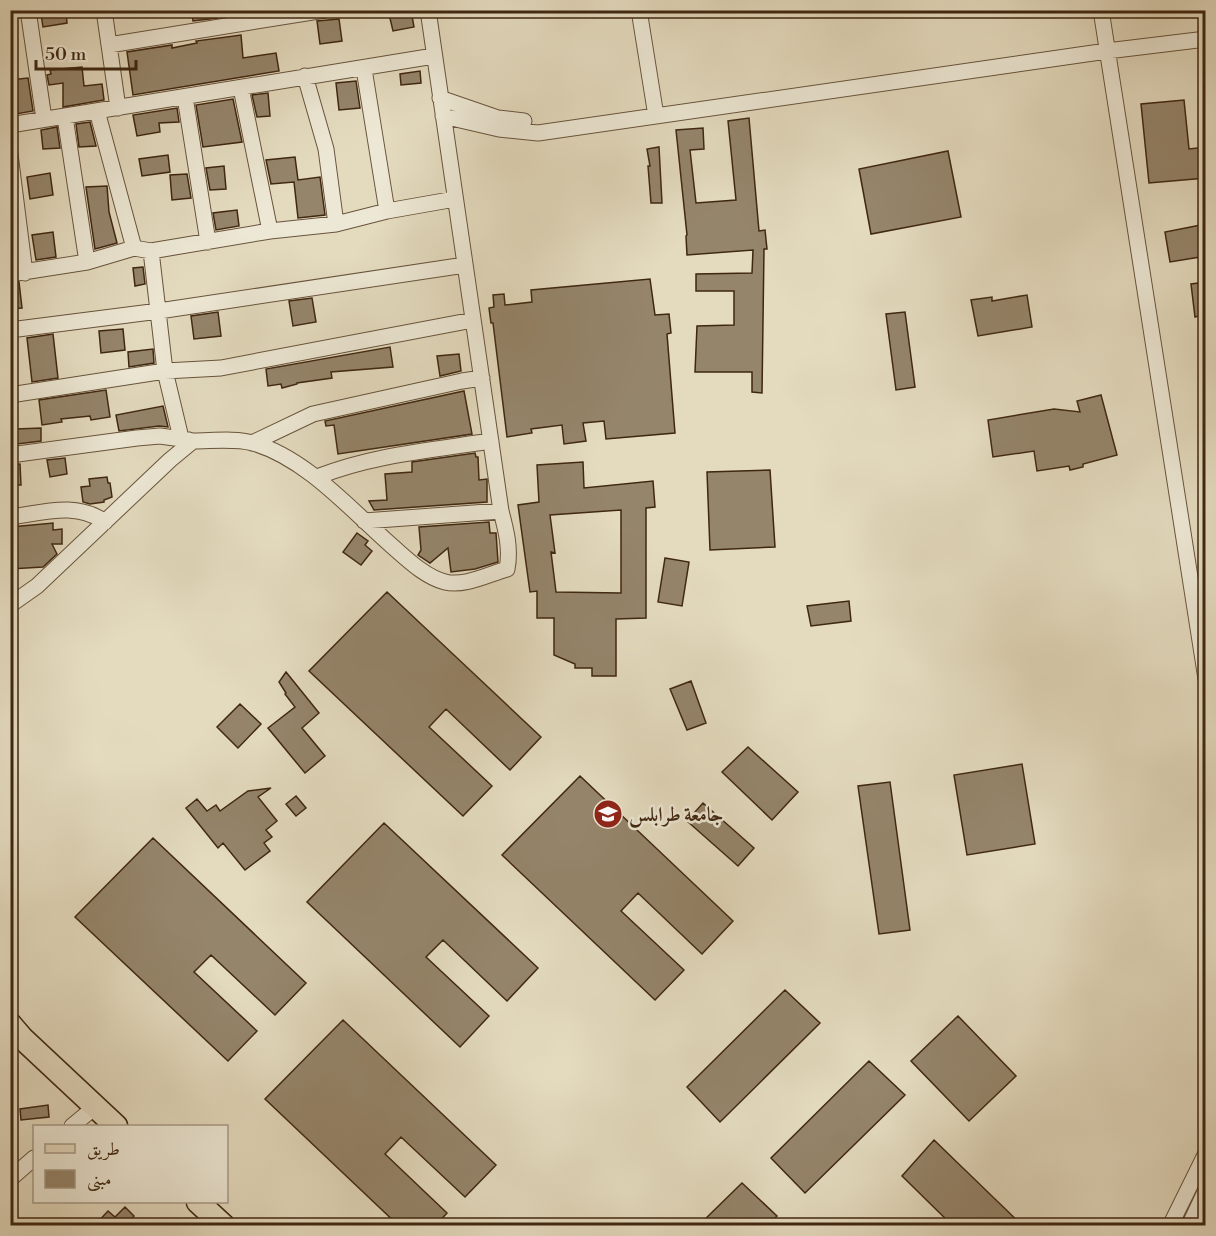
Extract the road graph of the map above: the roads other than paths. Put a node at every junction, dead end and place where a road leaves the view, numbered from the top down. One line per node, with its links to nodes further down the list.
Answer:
1 (28, 10): 21 (street)
2 (104, 10): 8 (street)
3 (325, 10): 8 (street)
4 (428, 10): 10 (street)
5 (639, 10): 19 (street)
6 (1101, 10): 9 (street)
7 (1206, 39): 9 (street)
8 (109, 45): 16 (street)
9 (1107, 51): 19 (street); 51 (street)
10 (434, 56): 11 (street); 15 (street)
11 (364, 69): 12 (street); 26 (street)
12 (305, 76): 13 (street); 27 (street)
13 (242, 88): 14 (street); 28 (street)
14 (185, 97): 16 (street); 29 (street)
15 (440, 98): 18 (street); 23 (street)
16 (118, 108): 17 (street)
17 (97, 111): 20 (street); 30 (street)
18 (443, 116): 23 (street); 25 (street)
19 (656, 116): 23 (street)
20 (65, 117): 21 (street); 32 (street)
21 (44, 119): 22 (street)
22 (10, 125)
23 (578, 127)
24 (10, 154): 34 (street)
25 (455, 199): 26 (street); 33 (street)
26 (387, 211): 27 (street)
27 (336, 224): 28 (street)
28 (270, 231): 29 (street)
29 (208, 242): 31 (street)
30 (134, 248): 31 (street); 32 (street)
31 (151, 251): 35 (street)
32 (87, 262): 34 (street)
33 (465, 265): 35 (street); 36 (street)
34 (18, 273)
35 (159, 311): 37 (street); 38 (street)
36 (473, 320): 38 (street); 39 (street)
37 (10, 330)
38 (165, 371): 40 (street); 41 (street)
39 (482, 378): 42 (street); 43 (street)
40 (10, 395)
41 (187, 440): 43 (street); 44 (street); 49 (street)
42 (491, 441): 45 (street); 46 (street)
43 (252, 443): 45 (street)
44 (10, 455)
45 (317, 477): 48 (street)
46 (501, 511): 48 (street); 48 (street)
47 (10, 517): 49 (street)
48 (364, 521)
49 (105, 522): 50 (street)
50 (10, 605)
51 (1206, 679)
52 (10, 1024): 53 (main road)
53 (95, 1107): 54 (street); 55 (main road)
54 (73, 1125)
55 (115, 1125)
56 (1206, 1153): 62 (street)
57 (33, 1159): 58 (street)
58 (10, 1179)
59 (1206, 1190): 63 (street)
60 (199, 1203): 61 (main road)
61 (225, 1226)
62 (1170, 1226)
63 (1189, 1226)

